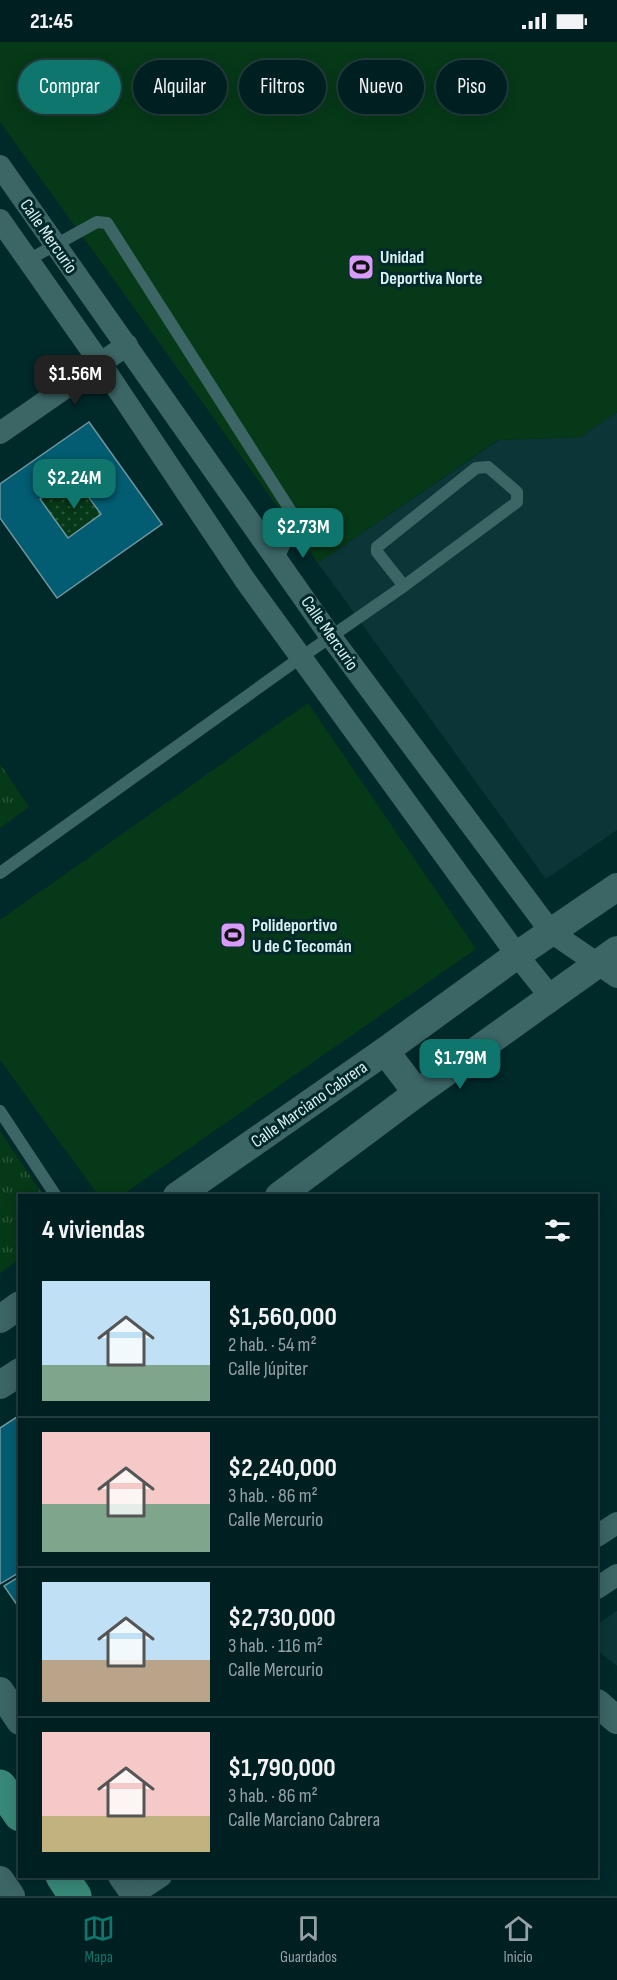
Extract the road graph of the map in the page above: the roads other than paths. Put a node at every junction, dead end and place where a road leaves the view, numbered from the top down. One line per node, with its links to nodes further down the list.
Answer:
1 (0, 165): 3 (street, Calle Mercurio)
2 (0, 220): 4 (street, Calle Mercurio)
3 (55, 245): 4 (lane); 5 (street, Calle Mercurio); 8 (lane)
4 (28, 260): 6 (street, Calle Mercurio)
5 (127, 345): 6 (street); 8 (street, Calle Mercurio)
6 (101, 364): 7 (street); 11 (street, Calle Mercurio)
7 (0, 433)
8 (278, 559): 10 (street, Calle Mercurio)
9 (404, 586): 9 (lane); 10 (lane)
10 (331, 637): 11 (lane); 14 (street, Calle Mercurio)
11 (300, 658): 12 (lane); 15 (street, Calle Mercurio)
12 (0, 873)
13 (617, 886): 14 (street, Calle Marciano Cabrera)
14 (551, 932): 15 (street, Calle Marciano Cabrera); 16 (street, Calle Mercurio)
15 (517, 955): 17 (street, Calle Mercurio); 18 (street, Calle Marciano Cabrera)
16 (610, 963): 17 (street)
17 (550, 996): 19 (street)
18 (385, 1051): 19 (street); 22 (street, Calle Marciano Cabrera)
19 (417, 1093): 23 (street)
20 (0, 1111): 21 (lane)
21 (55, 1194)
22 (180, 1194)
23 (282, 1194)
24 (18, 1306): 25 (street)
25 (0, 1319)
26 (18, 1373): 27 (street)
27 (0, 1385)
28 (617, 1523): 29 (street)
29 (598, 1535)
30 (617, 1575): 31 (street)
31 (598, 1587)
32 (0, 1691): 34 (street)
33 (598, 1705): 35 (street)
34 (18, 1718)
35 (617, 1720)
36 (0, 1786): 37 (main road)
37 (18, 1812)
38 (157, 1878): 40 (street)
39 (0, 1880): 41 (street)
40 (131, 1891)
41 (11, 1896)

